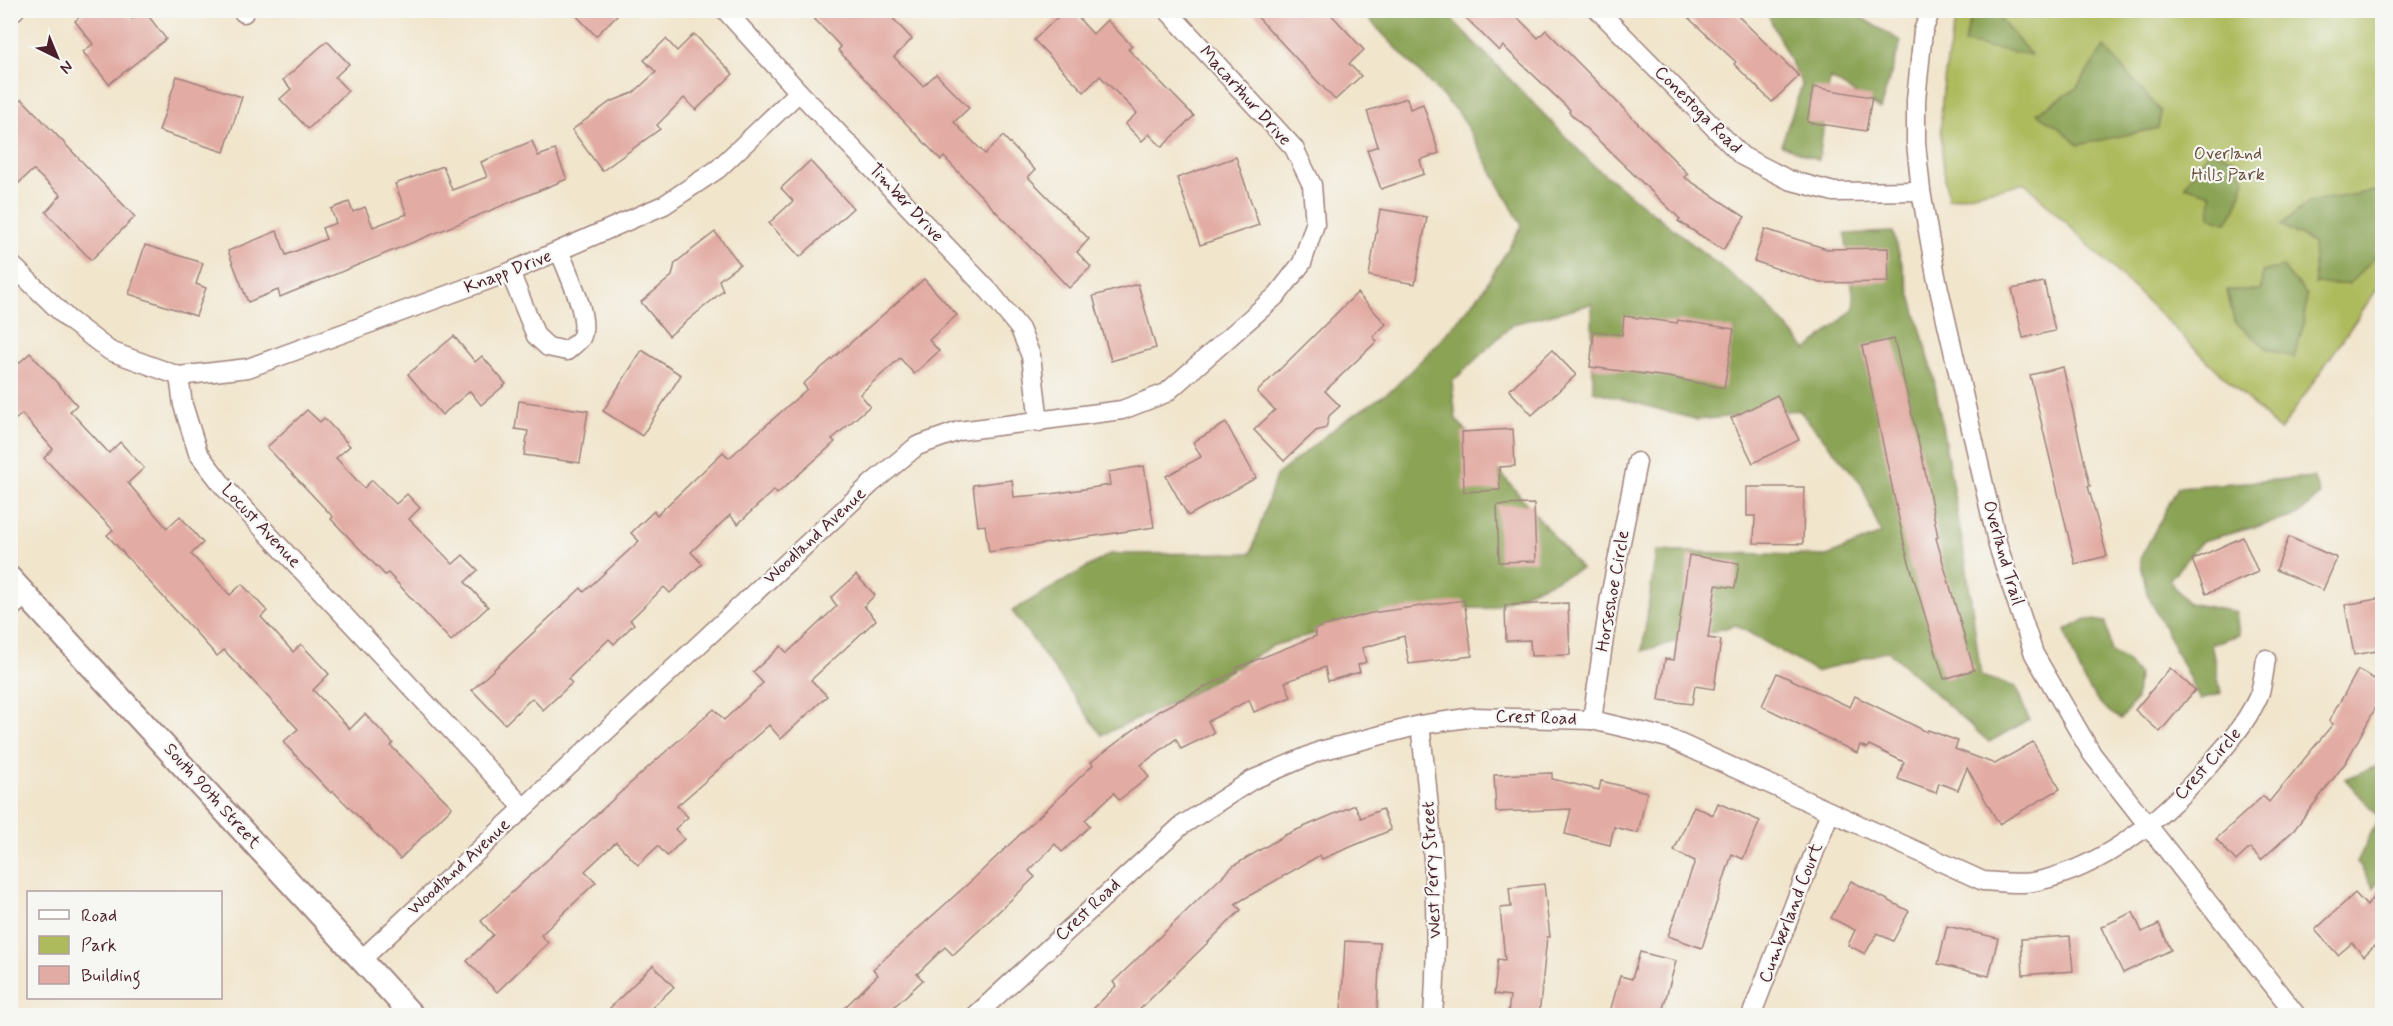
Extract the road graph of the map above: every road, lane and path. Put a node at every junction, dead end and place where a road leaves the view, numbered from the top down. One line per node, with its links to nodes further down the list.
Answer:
1 (15, 10): 6 (street)
2 (725, 10): 7 (street, Timber Drive)
3 (1167, 10): 9 (street, Macarthur Drive)
4 (1599, 10): 8 (street, Conestoga Road)
5 (1931, 10): 8 (street, Overland Trail)
6 (10, 14)
7 (799, 92): 10 (street, Knapp Drive); 14 (street, Timber Drive)
8 (1921, 191): 23 (street, Overland Trail)
9 (1315, 224): 14 (street, Woodland Avenue)
10 (560, 252): 12 (street, Knapp Drive); 12 (street)
11 (10, 262): 13 (street)
12 (510, 272): 13 (street, Knapp Drive)
13 (180, 376): 21 (street, Locust Avenue)
14 (1040, 422): 21 (street, Woodland Avenue)
15 (1637, 462): 19 (street, Horseshoe Circle)
16 (10, 578): 17 (street, South 90th Street)
17 (18, 602): 24 (street, South 90th Street)
18 (2266, 659): 23 (street, Crest Circle)
19 (1592, 720): 20 (street, Crest Road); 22 (street, Crest Road)
20 (1420, 725): 26 (street, Crest Road); 27 (street, West Perry Street)
21 (523, 807): 24 (street, Woodland Avenue)
22 (1830, 812): 23 (street, Crest Road); 28 (street, Cumberland Court)
23 (2147, 826): 29 (street, Overland Trail)
24 (361, 960): 25 (street, South 90th Street)
25 (413, 1016)
26 (975, 1016)
27 (1433, 1016)
28 (1751, 1016)
29 (2297, 1016)

